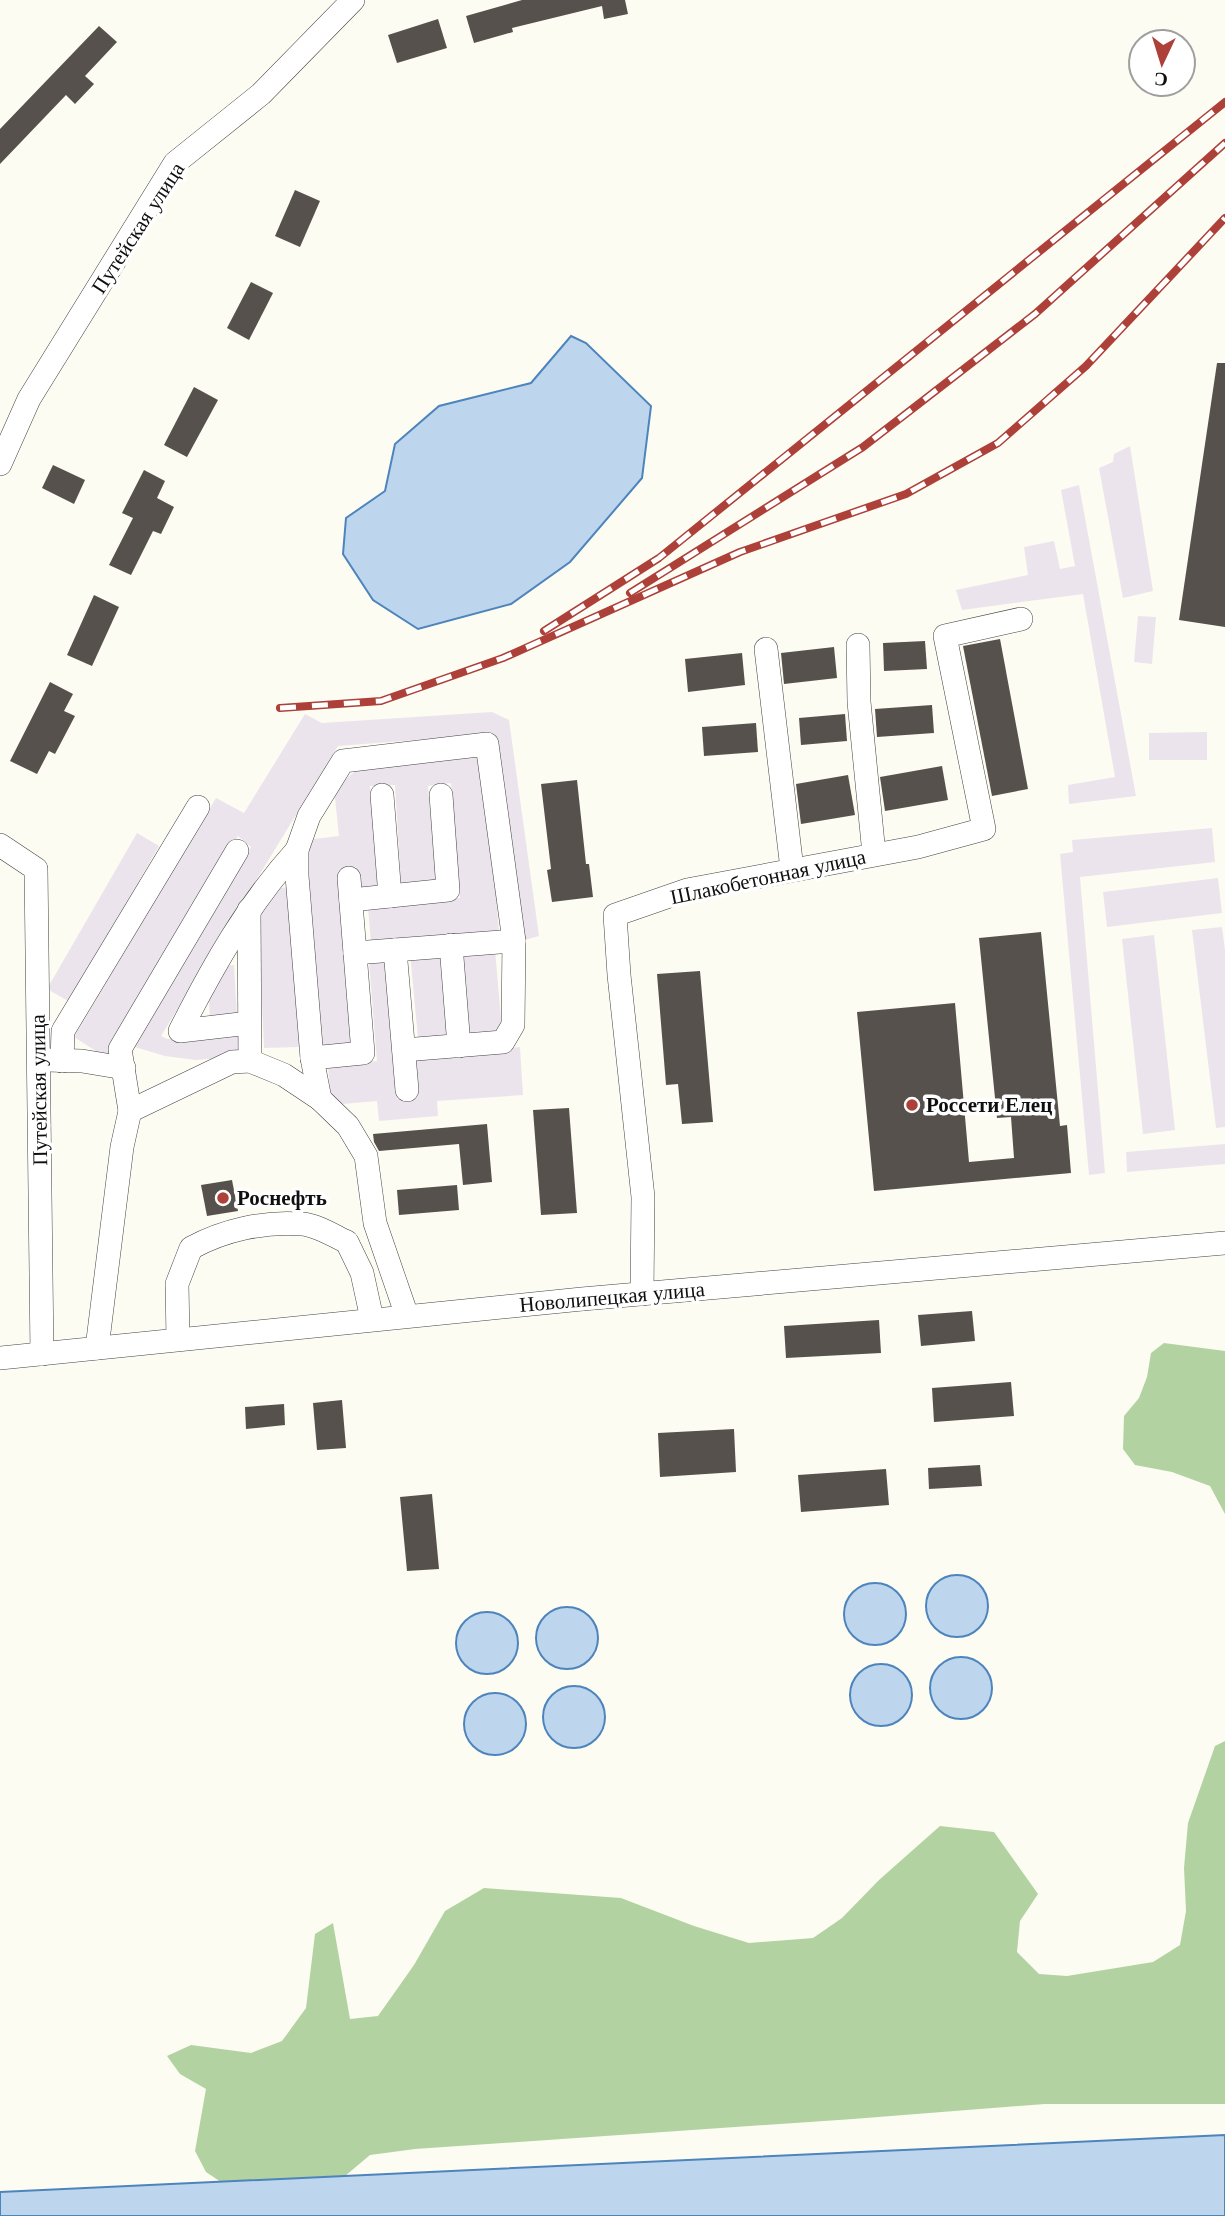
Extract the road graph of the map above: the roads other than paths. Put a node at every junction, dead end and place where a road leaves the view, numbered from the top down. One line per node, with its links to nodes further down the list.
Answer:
1 (353, 0): 2 (street, Путейская улица)
2 (0, 464)
3 (1021, 619): 12 (street, Шлакобетонная улица)
4 (858, 645): 12 (street)
5 (766, 649): 13 (street)
6 (382, 795): 14 (street)
7 (441, 795): 14 (street)
8 (198, 807): 25 (street)
9 (0, 845): 24 (street, Путейская улица)
10 (297, 850): 15 (street); 16 (street); 23 (street)
11 (237, 851): 27 (street)
12 (874, 855): 13 (street, Шлакобетонная улица)
13 (792, 869): 32 (street, Шлакобетонная улица)
14 (390, 896): 19 (street)
15 (249, 910): 20 (street); 20 (street)
16 (514, 940): 17 (street); 21 (street)
17 (451, 945): 18 (street); 21 (street)
18 (395, 950): 19 (street); 22 (street)
19 (355, 953): 23 (street)
20 (248, 1023): 26 (street)
21 (458, 1046): 22 (street)
22 (404, 1051): 28 (street)
23 (312, 1058): 29 (street)
24 (38, 1060): 25 (street); 37 (street, Путейская улица)
25 (62, 1060): 27 (street)
26 (250, 1061): 29 (street); 30 (street)
27 (124, 1068): 30 (street)
28 (407, 1090)
29 (320, 1099): 33 (street)
30 (130, 1111): 36 (street)
31 (1225, 1243): 32 (street, Новолипецкая улица)
32 (642, 1294): 33 (street, Новолипецкая улица)
33 (407, 1315): 34 (street, Новолипецкая улица)
34 (372, 1319): 35 (street, Новолипецкая улица); 35 (street)
35 (178, 1339): 36 (street, Новолипецкая улица)
36 (97, 1348): 37 (street, Новолипецкая улица)
37 (42, 1354): 38 (street, Новолипецкая улица)
38 (0, 1358)

